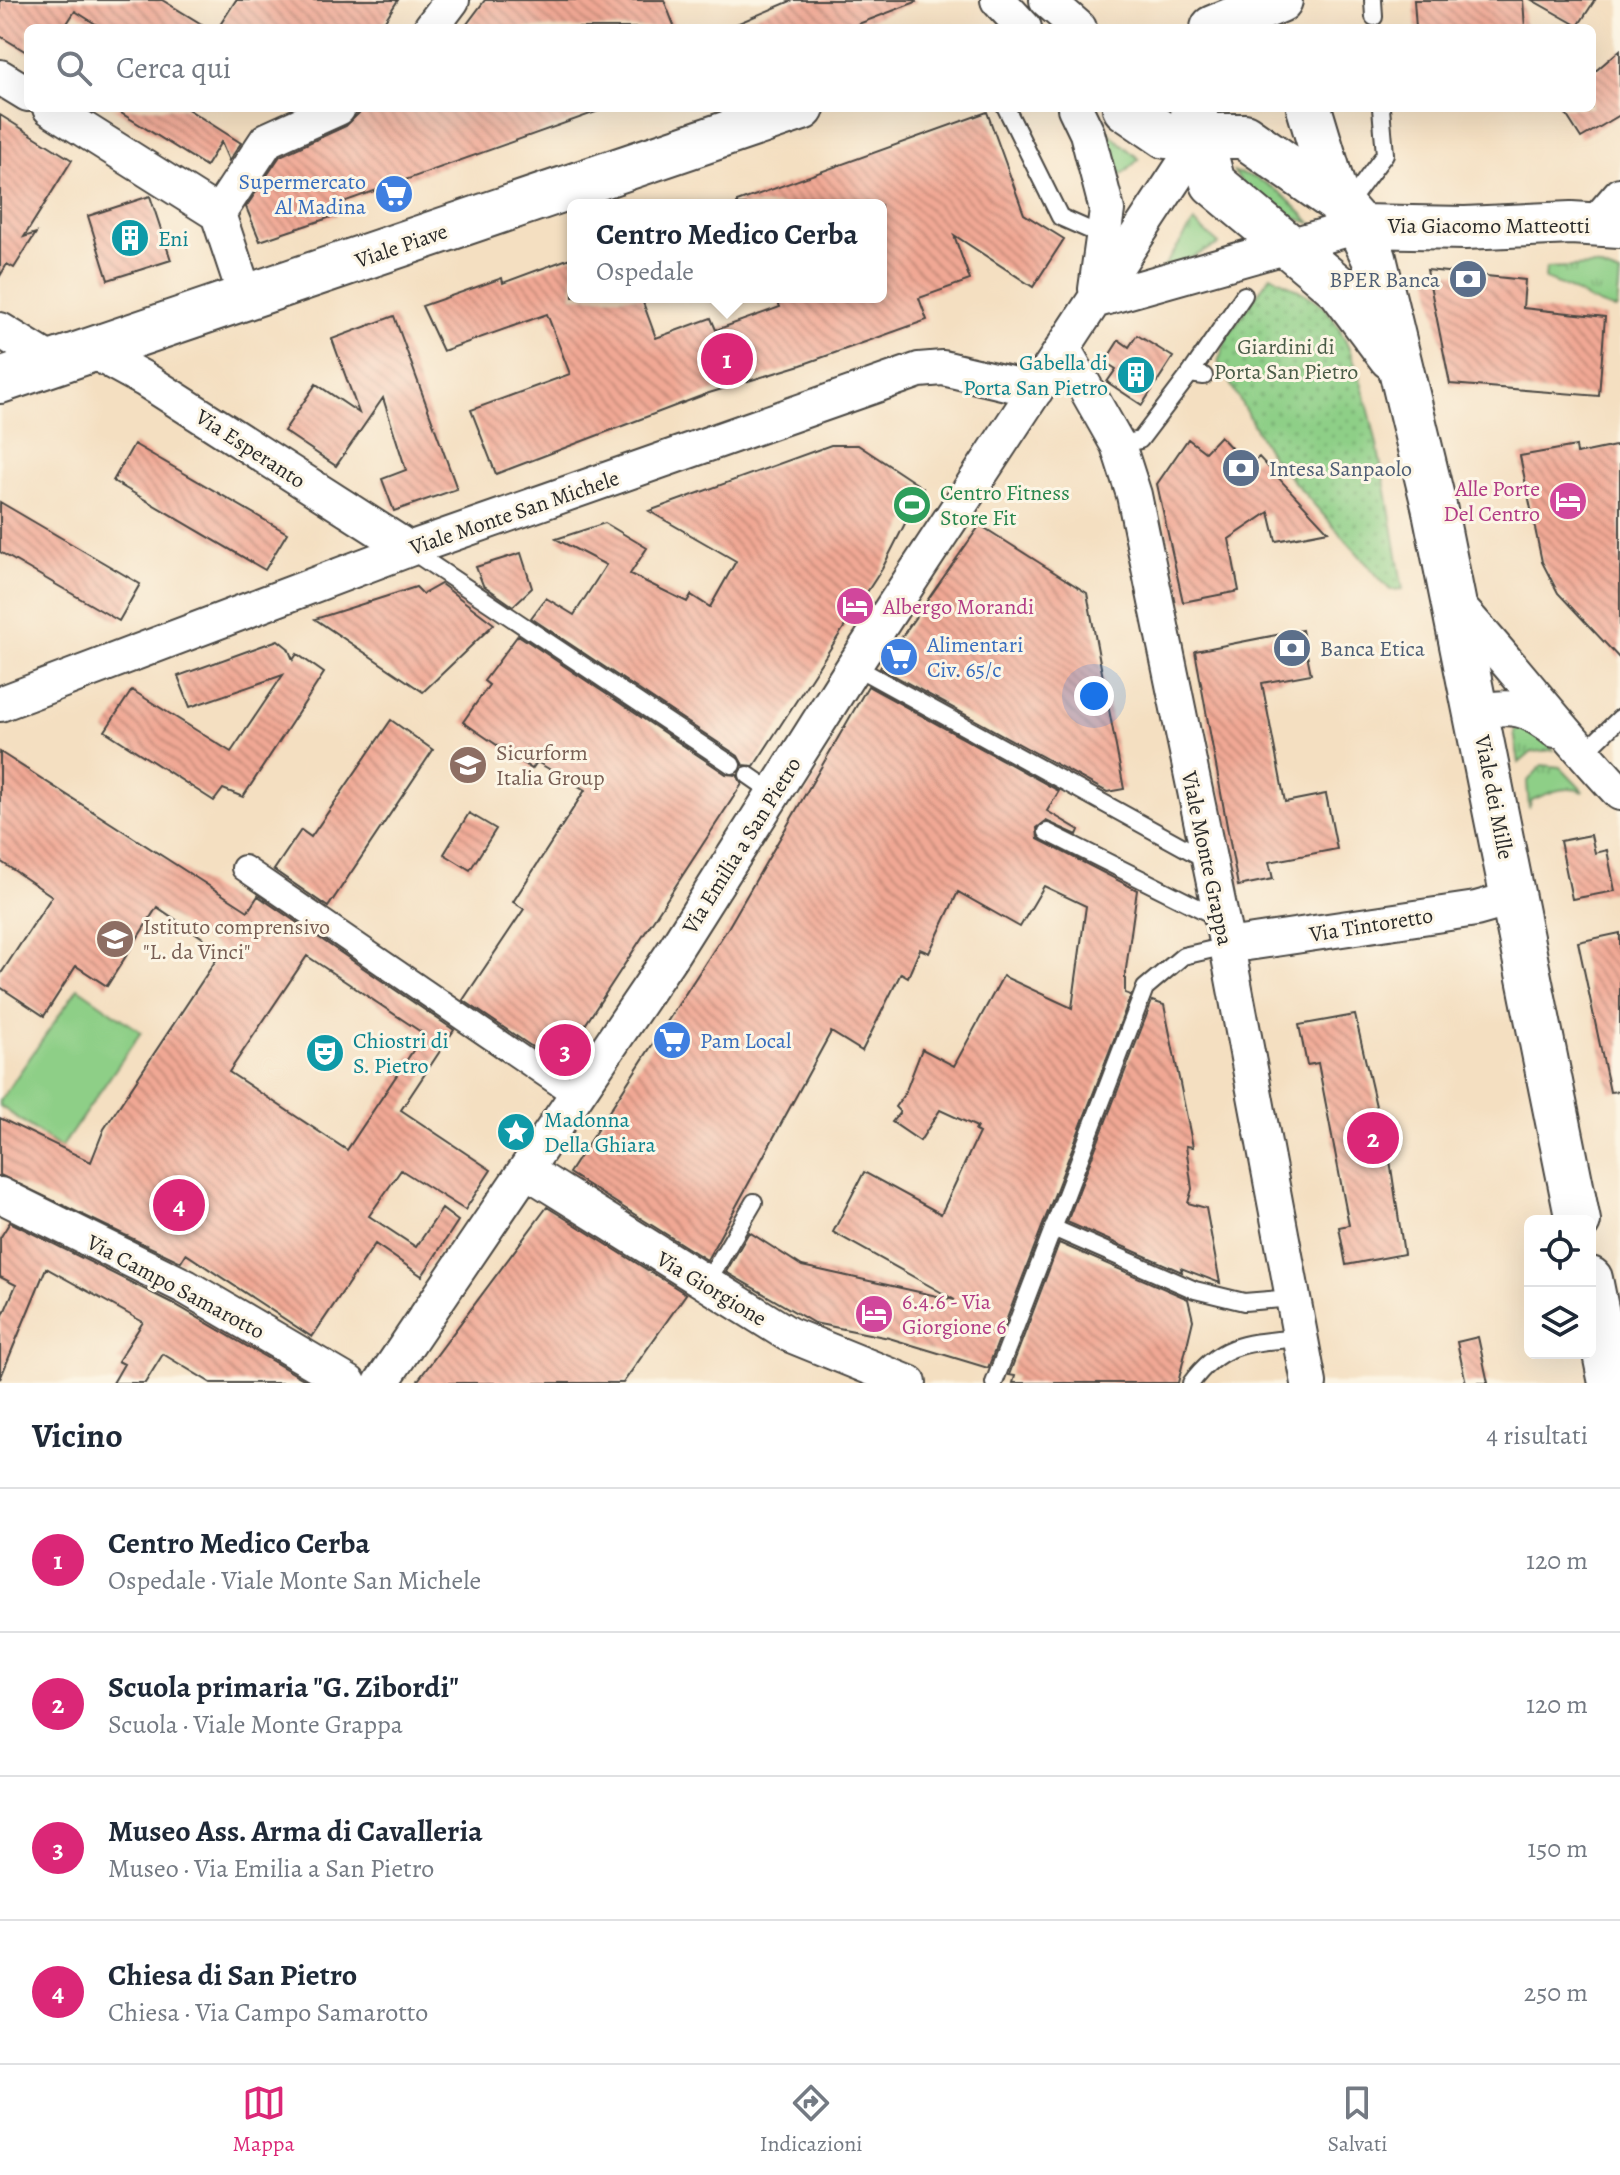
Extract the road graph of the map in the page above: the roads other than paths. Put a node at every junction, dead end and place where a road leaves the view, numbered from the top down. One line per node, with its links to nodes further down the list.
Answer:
1 (452, 0): 7 (street)
2 (998, 0): 8 (street)
3 (1047, 0): 9 (street)
4 (1280, 0): 10 (main road)
5 (1299, 0): 11 (main road)
6 (1306, 0): 12 (main road)
7 (434, 24)
8 (1020, 24)
9 (1074, 24)
10 (1223, 24)
11 (1281, 24)
12 (1303, 24)
13 (0, 77): 14 (street)
14 (24, 92)
15 (56, 112): 25 (street)
16 (329, 112): 25 (street)
17 (790, 112): 30 (main road, Viale Piave)
18 (1008, 112): 27 (lane)
19 (1077, 112): 27 (street, Via Emilia a San Pietro)
20 (1131, 112): 23 (main road)
21 (1310, 112): 24 (main road, Viale dei Mille)
22 (1381, 112): 24 (lane)
23 (1205, 117): 24 (main road); 28 (main road, Viale dei Mille); 31 (street, Via Emilia a San Pietro)
24 (1347, 212): 26 (street, Via Giacomo Matteotti); 28 (street); 35 (main road, Viale dei Mille)
25 (218, 214): 30 (street)
26 (1612, 215)
27 (1104, 231): 31 (street, Via Emilia a San Pietro)
28 (1291, 248): 31 (street); 35 (main road, Viale dei Mille)
29 (1244, 295): 38 (lane)
30 (246, 298): 34 (main road, Viale Piave)
31 (1094, 301): 33 (street, Via Emilia a San Pietro)
32 (0, 330): 34 (street, Via Esperanto)
33 (1063, 348): 37 (street, Via Emilia a San Pietro); 38 (street, Viale Monte Grappa)
34 (72, 356): 36 (main road, Viale Piave); 39 (street, Via Esperanto)
35 (1405, 375): 40 (main road, Viale dei Mille)
36 (0, 381)
37 (1036, 390): 39 (street, Viale Monte San Michele); 41 (street, Via Emilia a San Pietro)
38 (1118, 445): 49 (street, Viale Monte Grappa)
39 (409, 549): 42 (street, Viale Monte San Michele); 46 (lane)
40 (1454, 602): 43 (main road, Viale dei Mille); 45 (street)
41 (854, 666): 49 (lane); 53 (street, Via Emilia a San Pietro)
42 (0, 704)
43 (1478, 711): 45 (street); 51 (main road, Viale dei Mille)
44 (1620, 718): 45 (lane)
45 (1583, 754): 47 (street)
46 (732, 765)
47 (1620, 793)
48 (1047, 832): 52 (lane)
49 (1209, 861): 52 (street, Viale Monte Grappa)
50 (244, 868): 53 (street)
51 (1515, 898): 52 (street, Via Tintoretto); 57 (main road, Viale dei Mille)
52 (1224, 933): 58 (lane); 61 (street, Viale Monte Grappa)
53 (577, 1096): 54 (street, Via Emilia a San Pietro)
54 (527, 1171): 59 (street, Via Giorgione); 64 (street, Via Emilia a San Pietro)
55 (0, 1195): 63 (street, Via Campo Samarotto)
56 (754, 1202): 59 (lane)
57 (1577, 1215)
58 (1053, 1228): 61 (lane); 66 (lane)
59 (706, 1284): 65 (street, Via Giorgione)
60 (1592, 1287): 69 (main road)
61 (1293, 1298): 62 (street, Viale Monte Grappa)
62 (1301, 1338): 67 (lane); 68 (street, Viale Monte Grappa)
63 (349, 1383)
64 (381, 1383)
65 (909, 1383)
66 (994, 1383)
67 (1191, 1383)
68 (1309, 1383)
69 (1611, 1383)

